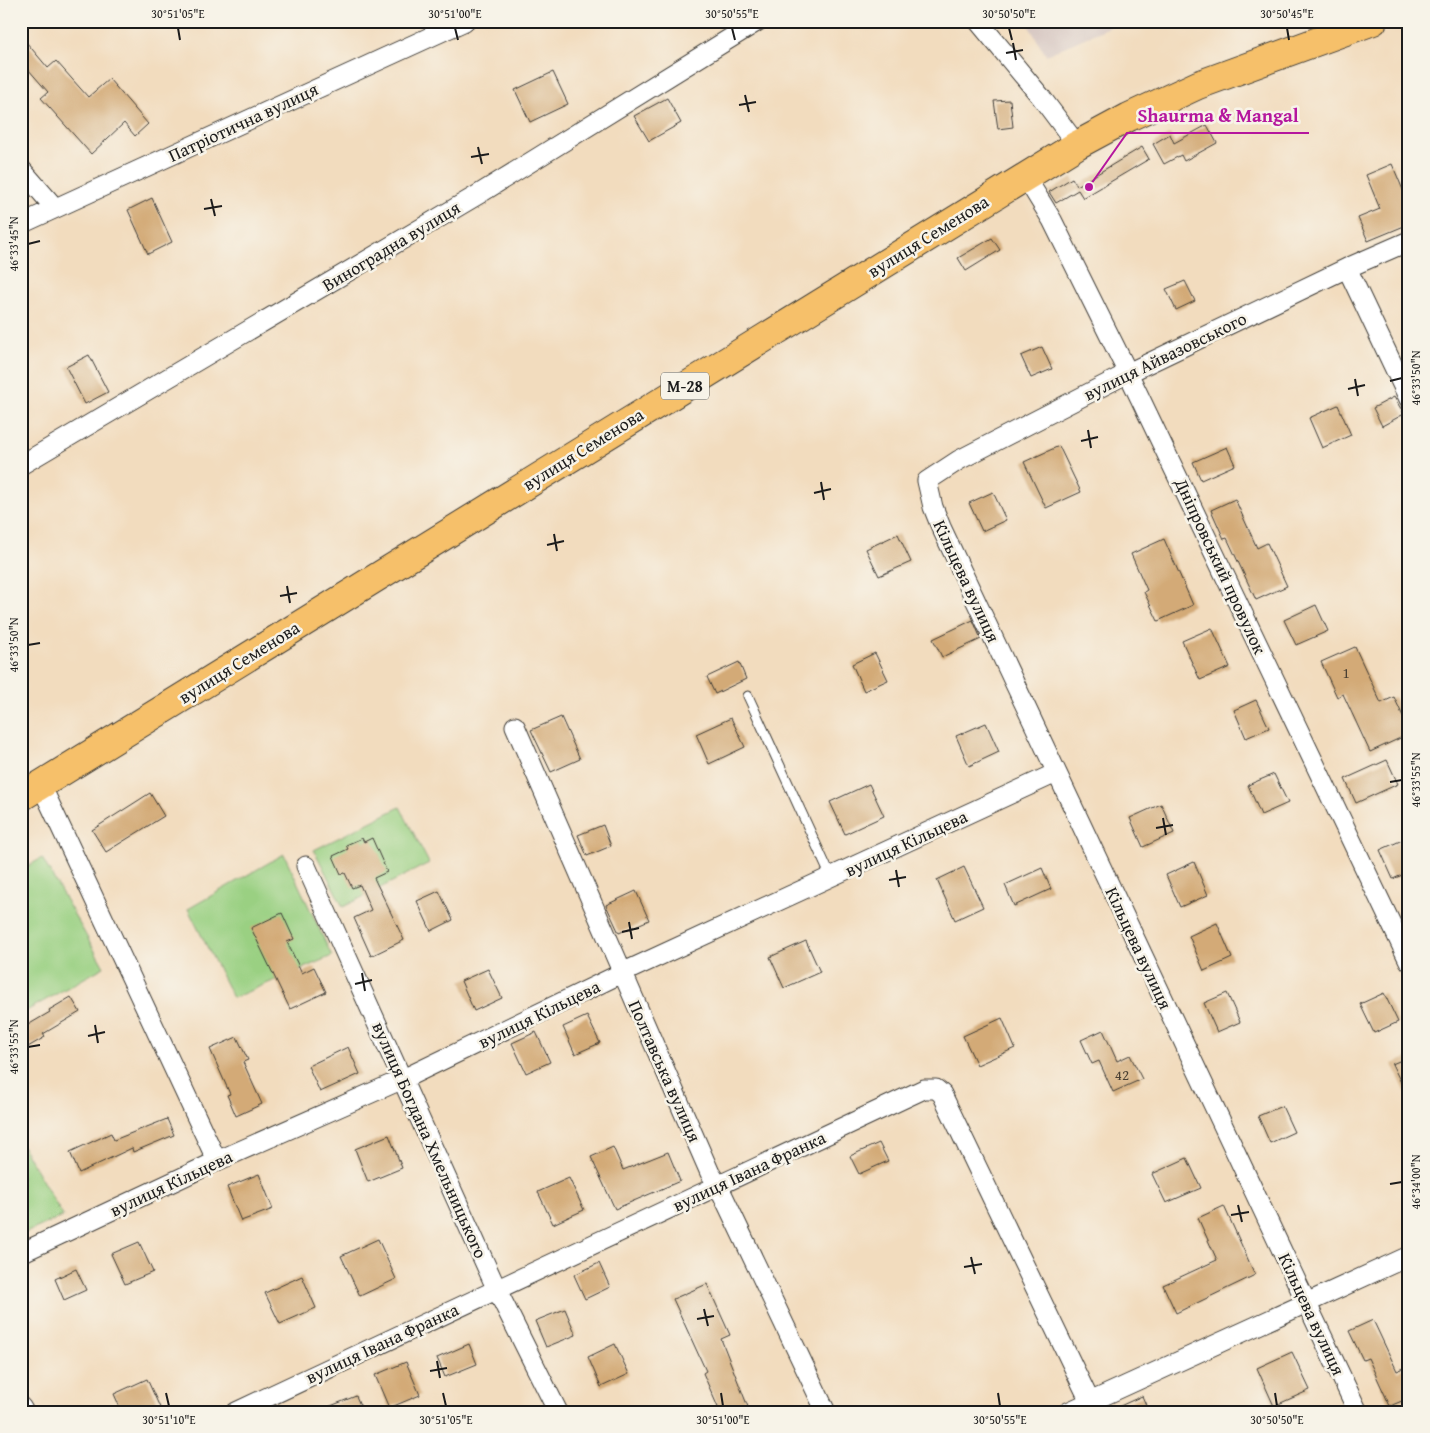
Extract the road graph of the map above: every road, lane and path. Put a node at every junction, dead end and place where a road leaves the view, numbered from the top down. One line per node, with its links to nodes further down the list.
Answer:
1 (465, 21): 8 (street, Патріотична вулиця)
2 (758, 21): 14 (street, Виноградна вулиця)
3 (978, 21): 5 (street)
4 (1373, 21): 5 (highway, вулиця Семенова / М-28)
5 (1077, 145): 7 (highway, вулиця Семенова / М-28)
6 (21, 169): 8 (street)
7 (1025, 176): 12 (street, Дніпровський провулок); 19 (highway, вулиця Семенова / М-28)
8 (55, 208): 9 (street, Патріотична вулиця)
9 (21, 224)
10 (1409, 241): 11 (street, вулиця Айвазовського)
11 (1347, 268): 12 (street, вулиця Айвазовського); 13 (street)
12 (1128, 372): 15 (street, вулиця Айвазовського); 22 (street, Дніпровський провулок)
13 (1409, 399)
14 (21, 465)
15 (927, 481): 18 (street, Кільцева вулиця)
16 (748, 696): 21 (lane)
17 (515, 726): 23 (street, Полтавська вулиця)
18 (1056, 774): 21 (street, вулиця Кільцева); 30 (street, Кільцева вулиця)
19 (31, 791): 25 (street)
20 (306, 866): 24 (street, вулиця Богдана Хмельницького)
21 (831, 877): 23 (street, вулиця Кільцева)
22 (1409, 961)
23 (622, 974): 24 (street, вулиця Кільцева); 26 (street, Полтавська вулиця)
24 (402, 1079): 25 (street, вулиця Кільцева); 29 (street, вулиця Богдана Хмельницького)
25 (217, 1160): 27 (street, вулиця Кільцева)
26 (718, 1186): 29 (street, вулиця Івана Франка); 32 (street, вулиця Івана Франка); 36 (street, Полтавська вулиця)
27 (21, 1253)
28 (1409, 1256): 30 (street)
29 (497, 1290): 34 (street, вулиця Івана Франка); 35 (street, вулиця Богдана Хмельницького)
30 (1308, 1304): 32 (street); 38 (street, Кільцева вулиця)
31 (21, 1407): 33 (street)
32 (1093, 1407): 37 (street)
33 (24, 1412)
34 (236, 1412)
35 (558, 1412)
36 (826, 1412)
37 (1068, 1412)
38 (1358, 1412)

